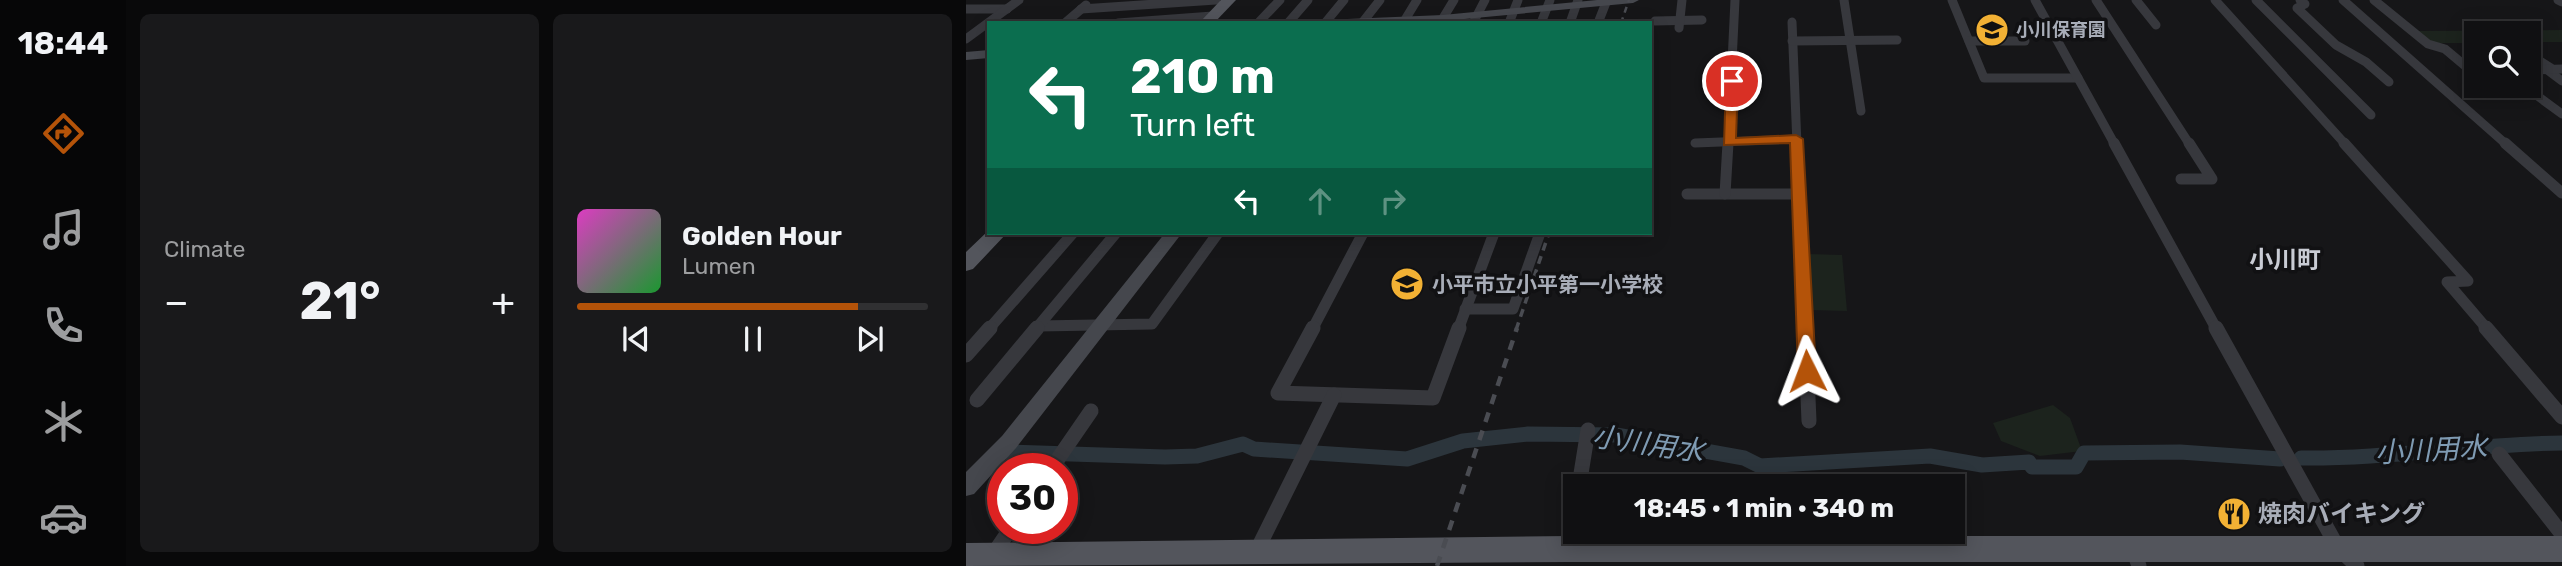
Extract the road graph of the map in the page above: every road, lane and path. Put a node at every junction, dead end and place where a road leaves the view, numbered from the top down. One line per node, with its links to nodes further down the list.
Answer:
1 (1019, 0): 31 (street)
2 (1092, 0): 32 (street)
3 (1216, 0): 26 (street)
4 (1229, 0): 33 (main road)
5 (1280, 0): 41 (street)
6 (1308, 0): 42 (street)
7 (1344, 0): 43 (street)
8 (1380, 0): 44 (street)
9 (1417, 0): 45 (street)
10 (1454, 0): 35 (street)
11 (1485, 0): 34 (street)
12 (1633, 0): 25 (street)
13 (1682, 0): 52 (street)
14 (1735, 0): 75 (street)
15 (1844, 0): 55 (street)
16 (1952, 0): 58 (street)
17 (2035, 0): 67 (street)
18 (2096, 0): 77 (street)
19 (2136, 0): 53 (street)
20 (2215, 0): 98 (street)
21 (2256, 0): 73 (street)
22 (2300, 0): 69 (street)
23 (2343, 0): 78 (street)
24 (2374, 0): 63 (street)
25 (1606, 1): 27 (street); 48 (street)
26 (1167, 2): 32 (street); 39 (street)
27 (1577, 3): 28 (street); 47 (street)
28 (1549, 4): 29 (street); 46 (street)
29 (1516, 5): 34 (street)
30 (966, 9): 31 (street)
31 (1007, 9): 37 (street)
32 (1082, 9): 38 (street)
33 (1209, 19): 40 (street)
34 (1475, 19): 35 (street)
35 (1442, 20): 45 (street)
36 (1702, 20): 52 (street)
37 (991, 21)
38 (1067, 21)
39 (1145, 21)
40 (1166, 21)
41 (1260, 21)
42 (1290, 21)
43 (1327, 21)
44 (1364, 21)
45 (1404, 21)
46 (1542, 21)
47 (1571, 21)
48 (1599, 21)
49 (1655, 21): 52 (street)
50 (1792, 22): 57 (street)
51 (987, 24): 54 (street)
52 (1679, 24)
53 (2156, 25)
54 (966, 39)
55 (1852, 40): 56 (street); 57 (street); 71 (street)
56 (1897, 40)
57 (1792, 41): 74 (street)
58 (1969, 41): 59 (street); 67 (street)
59 (2025, 41)
60 (987, 54): 61 (street)
61 (966, 56)
62 (2541, 63): 65 (street)
63 (2464, 65)
64 (2541, 69): 65 (street)
65 (2548, 69): 66 (street); 68 (street)
66 (2562, 69)
67 (2078, 78): 115 (street)
68 (2562, 81)
69 (2389, 82)
70 (2540, 98): 72 (street)
71 (1861, 111)
72 (2562, 114)
73 (2371, 115)
74 (1796, 139): 75 (street); 81 (street)
75 (1729, 142): 76 (street); 80 (street)
76 (1695, 143)
77 (2181, 180)
78 (2562, 193)
79 (1687, 194): 80 (street)
80 (1725, 194): 81 (street)
81 (1799, 194): 99 (street)
82 (995, 235): 90 (main road)
83 (1071, 235): 94 (street)
84 (1114, 235): 93 (street)
85 (1172, 235): 92 (street)
86 (1217, 235): 92 (street)
87 (1362, 235): 95 (street)
88 (1493, 235): 91 (street)
89 (1539, 235): 91 (street)
90 (966, 264)
91 (1465, 309): 95 (street)
92 (1101, 325): 93 (street); 105 (street)
93 (1039, 326): 96 (street)
94 (966, 355)
95 (1334, 395): 110 (street)
96 (977, 400)
97 (1091, 411): 101 (street)
98 (2562, 417)
99 (1809, 421)
100 (1587, 435): 104 (street)
101 (1068, 444): 102 (street)
102 (1062, 453)
103 (2499, 454): 106 (street)
104 (1581, 474)
105 (966, 487)
106 (2562, 534)
107 (993, 544): 112 (street)
108 (1570, 544): 109 (street)
109 (1569, 549): 113 (main road); 116 (main road)
110 (1255, 554): 116 (main road); 120 (main road)
111 (2548, 555): 119 (main road)
112 (979, 556): 120 (main road)
113 (1831, 557): 117 (main road)
114 (2136, 557): 115 (main road); 118 (main road)
115 (2347, 557): 119 (main road)
116 (1531, 558)
117 (1963, 558): 118 (main road)
118 (2052, 558)
119 (2475, 558)
120 (1102, 561)

